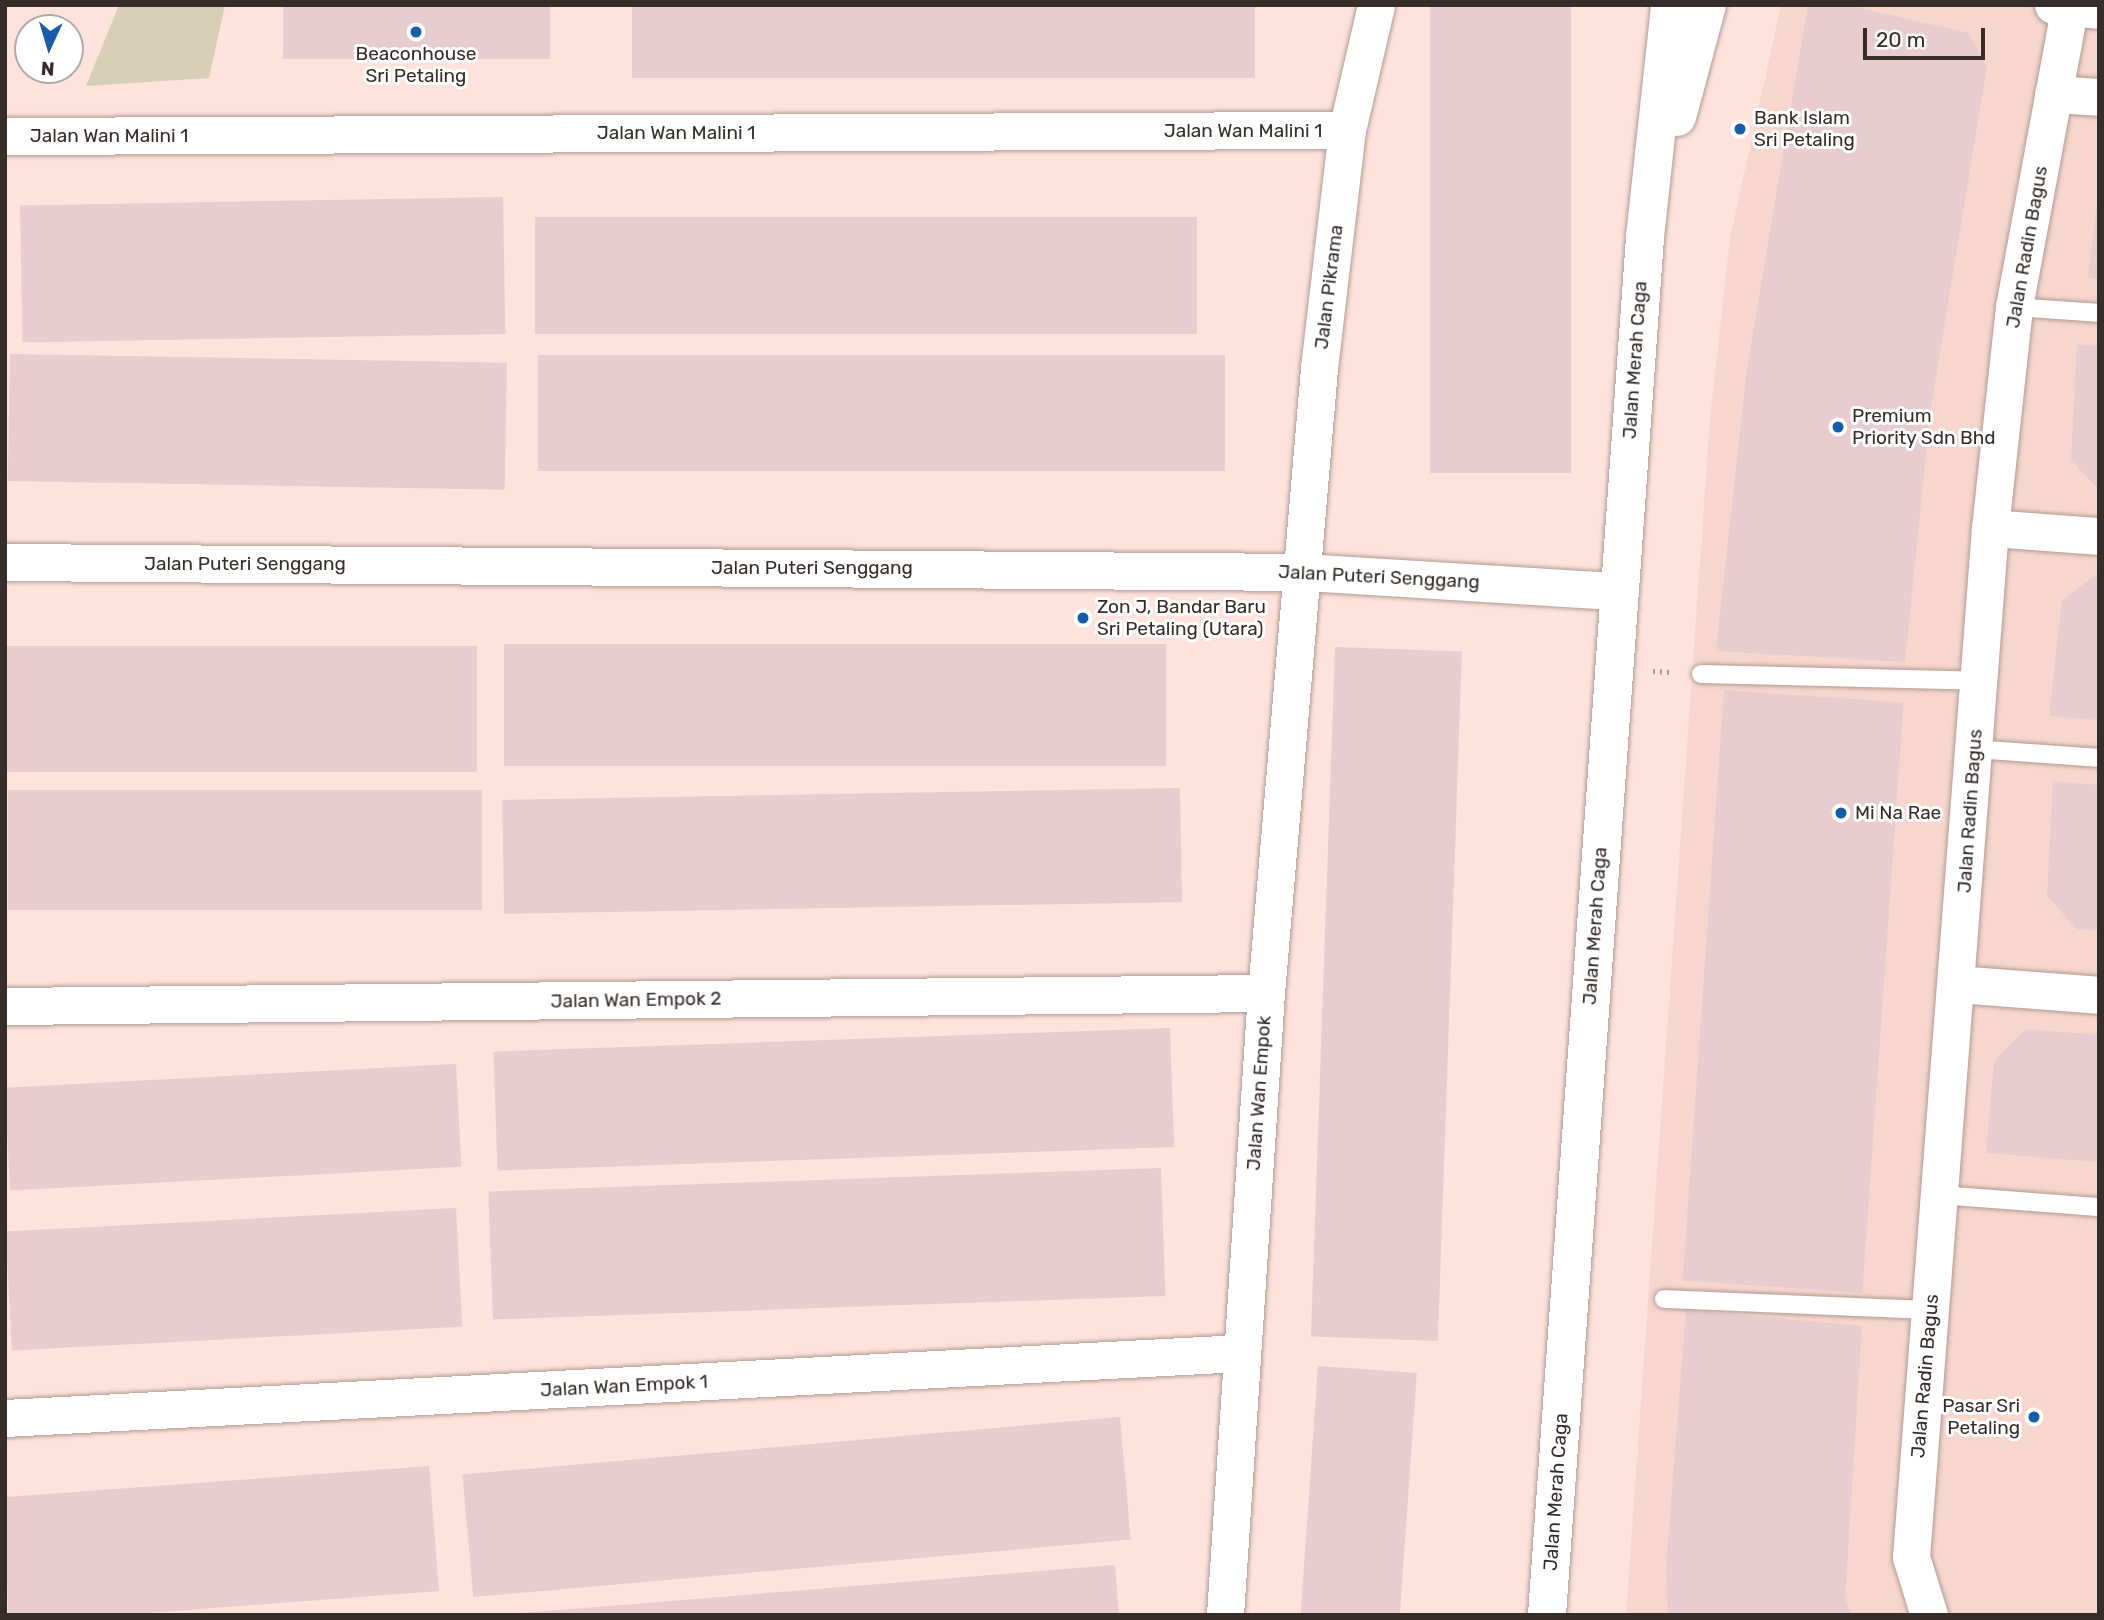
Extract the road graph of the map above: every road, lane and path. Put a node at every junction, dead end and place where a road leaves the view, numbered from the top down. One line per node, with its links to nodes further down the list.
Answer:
1 (1376, 5): 7 (street, Jalan Pikrama)
2 (1670, 5): 9 (street, Jalan Merah Caga)
3 (1707, 5): 9 (street, Jalan Merah Caga)
4 (2073, 7): 5 (street, Jalan Radin Bagus)
5 (2053, 94): 6 (street); 10 (street, Jalan Radin Bagus)
6 (2099, 97)
7 (1347, 130): 8 (street, Jalan Wan Malini 1); 15 (street, Jalan Pikrama)
8 (5, 136)
9 (1645, 237): 16 (street, Jalan Merah Caga)
10 (2014, 307): 11 (lane); 12 (street, Jalan Radin Bagus)
11 (2099, 313)
12 (1990, 528): 13 (street); 18 (street, Jalan Radin Bagus)
13 (2099, 536)
14 (5, 562): 15 (street, Jalan Puteri Senggang)
15 (1304, 572): 16 (street, Jalan Puteri Senggang); 22 (street, Jalan Wan Empok)
16 (1619, 591): 32 (street, Jalan Merah Caga)
17 (1701, 674): 18 (lane)
18 (1979, 681): 19 (street, Jalan Radin Bagus)
19 (1974, 749): 20 (lane); 21 (street, Jalan Radin Bagus)
20 (2099, 758)
21 (1957, 984): 23 (street); 25 (street, Jalan Radin Bagus)
22 (1266, 993): 24 (street, Jalan Wan Empok 2); 29 (street, Jalan Wan Empok)
23 (2099, 995)
24 (5, 1006)
25 (1940, 1195): 26 (lane); 28 (street, Jalan Radin Bagus)
26 (2099, 1207)
27 (1664, 1299): 28 (lane)
28 (1931, 1310): 33 (street, Jalan Radin Bagus)
29 (1242, 1353): 30 (street, Jalan Wan Empok 1); 31 (street, Jalan Wan Empok)
30 (5, 1418)
31 (1225, 1615)
32 (1547, 1615)
33 (1929, 1615)

